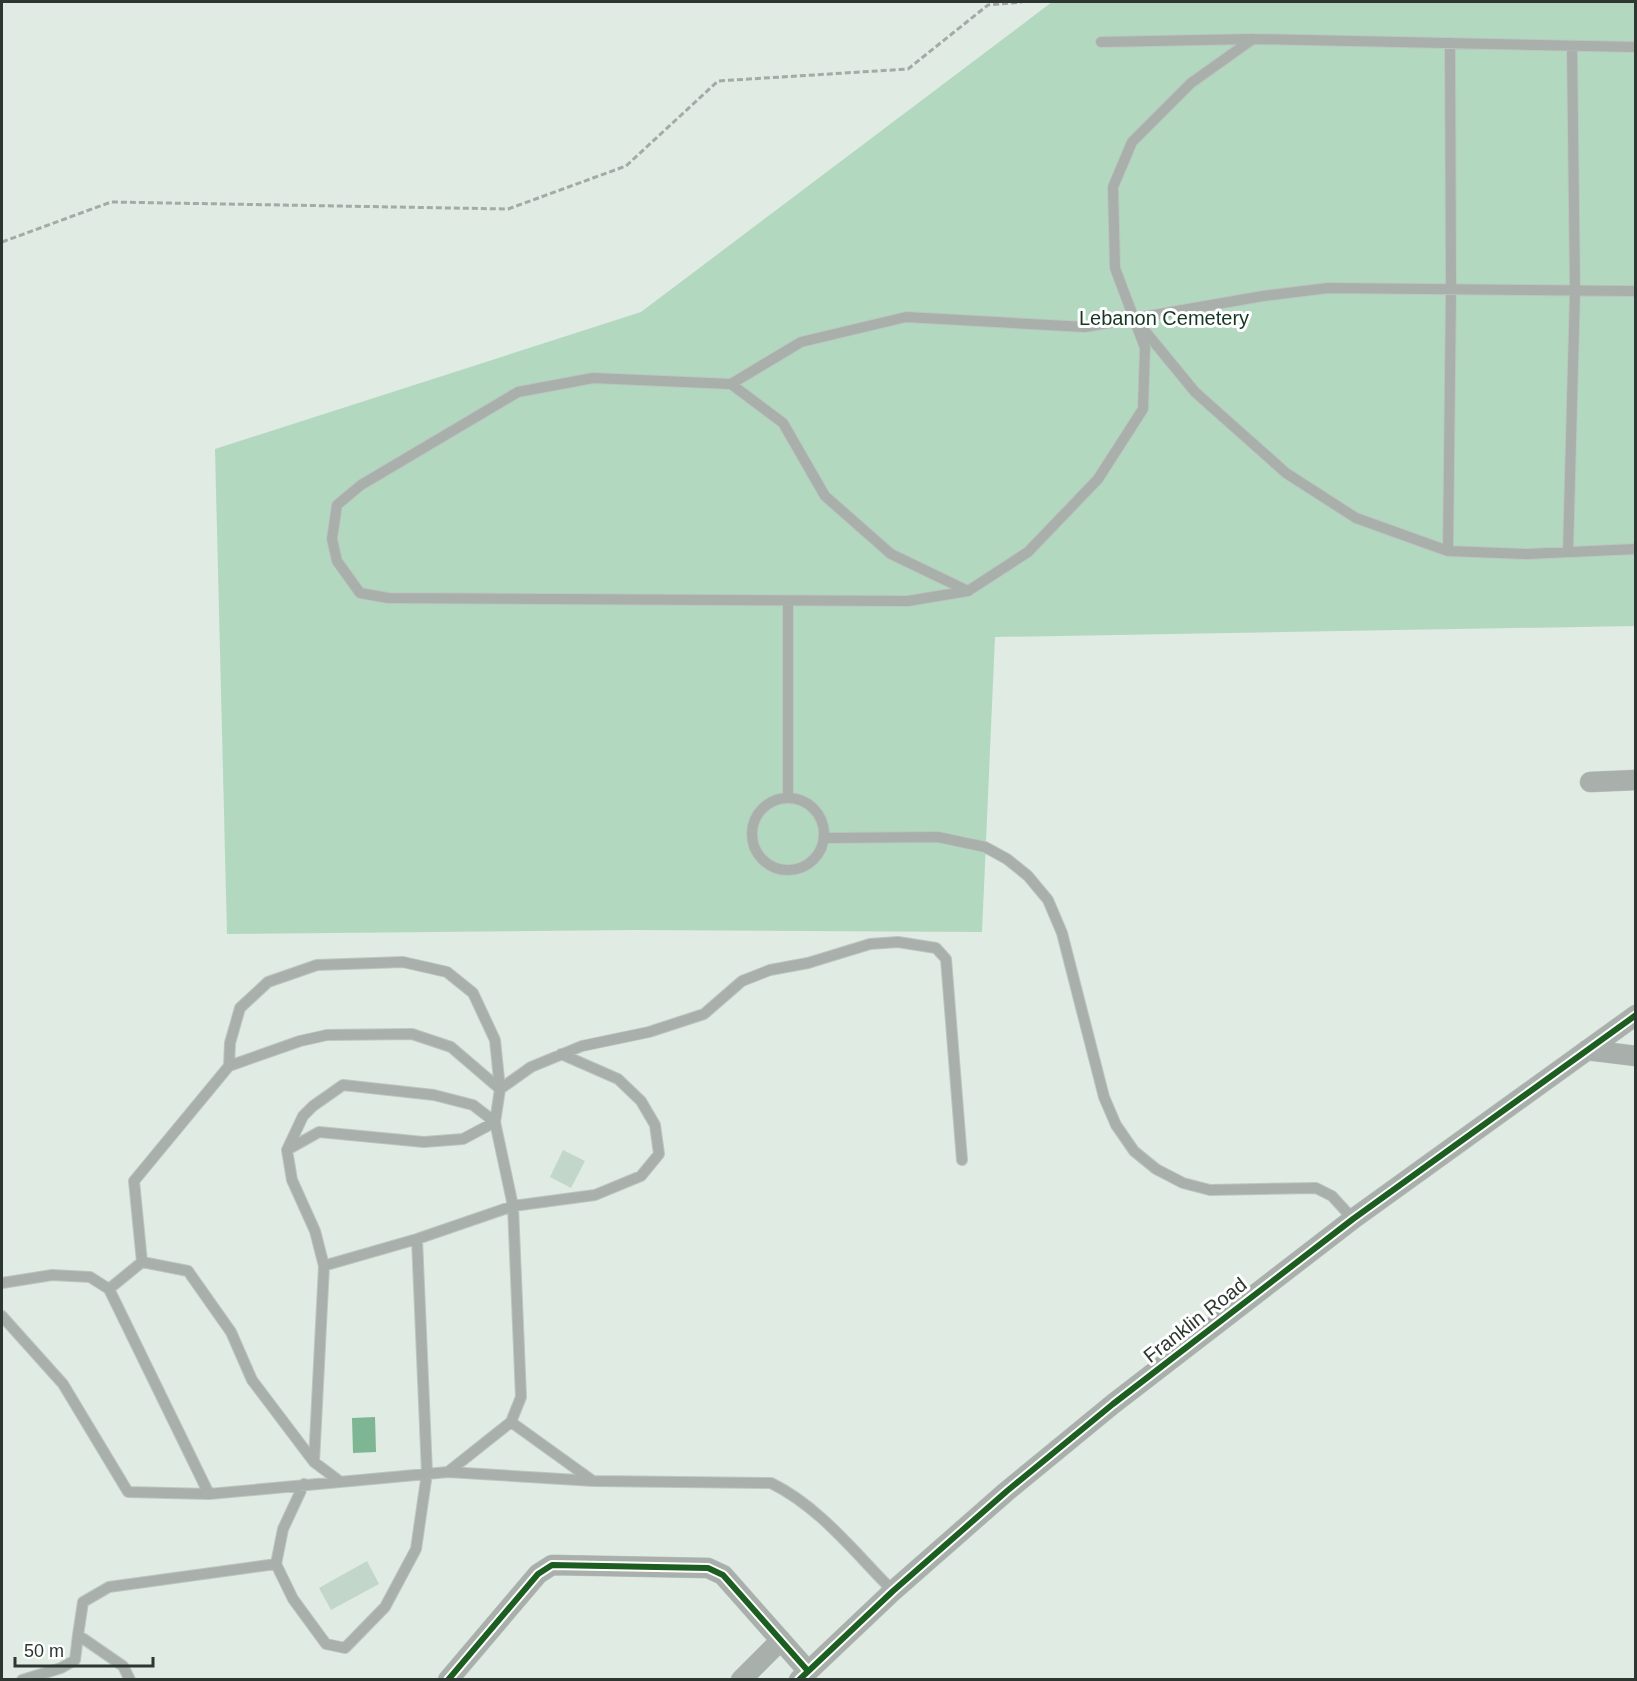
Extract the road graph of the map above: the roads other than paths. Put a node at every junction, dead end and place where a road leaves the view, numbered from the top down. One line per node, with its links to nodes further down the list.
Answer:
1 (1253, 39): 2 (lane); 3 (lane); 9 (lane)
2 (1101, 42)
3 (1450, 43): 4 (lane); 6 (lane)
4 (1572, 46): 5 (lane); 7 (lane)
5 (1635, 47)
6 (1451, 289): 7 (lane); 9 (lane); 12 (lane)
7 (1575, 290): 8 (lane); 13 (lane)
8 (1635, 291)
9 (1134, 317): 10 (lane); 12 (lane); 14 (lane)
10 (731, 384): 14 (lane); 15 (lane)
11 (1635, 549): 13 (lane)
12 (1448, 551): 13 (lane)
13 (1568, 552)
14 (968, 591): 15 (lane)
15 (788, 601): 18 (lane)
16 (1635, 780): 17 (street)
17 (1590, 782)
18 (788, 797): 19 (lane); 19 (lane)
19 (824, 838): 30 (lane)
20 (1635, 1015): 21 (street, Franklin Road)
21 (1587, 1050): 23 (street); 30 (street, Franklin Road)
22 (561, 1054): 25 (lane); 28 (lane); 29 (lane)
23 (1635, 1056)
24 (229, 1066): 25 (lane); 25 (lane); 32 (lane)
25 (500, 1089): 26 (lane)
26 (495, 1122): 27 (lane); 27 (lane); 29 (lane)
27 (287, 1150): 38 (lane)
28 (962, 1160)
29 (513, 1206): 31 (lane); 37 (lane)
30 (1353, 1219): 46 (street, Franklin Road)
31 (417, 1239): 33 (lane); 40 (lane)
32 (142, 1262): 35 (lane); 38 (lane)
33 (330, 1264)
34 (2, 1283): 35 (lane)
35 (109, 1289): 44 (lane)
36 (2, 1316): 44 (lane)
37 (511, 1422): 39 (lane); 42 (lane)
38 (314, 1462): 41 (lane)
39 (448, 1472): 40 (lane); 42 (lane)
40 (427, 1473): 41 (lane); 45 (lane)
41 (338, 1480): 43 (lane)
42 (594, 1481): 46 (lane)
43 (304, 1484): 44 (lane); 45 (lane)
44 (209, 1494)
45 (276, 1564): 47 (lane)
46 (893, 1591): 49 (street, Franklin Road)
47 (78, 1635): 50 (lane); 51 (lane)
48 (781, 1640): 49 (street); 52 (street); 53 (street)
49 (803, 1675)
50 (22, 1680)
51 (130, 1680)
52 (448, 1680)
53 (741, 1680)

